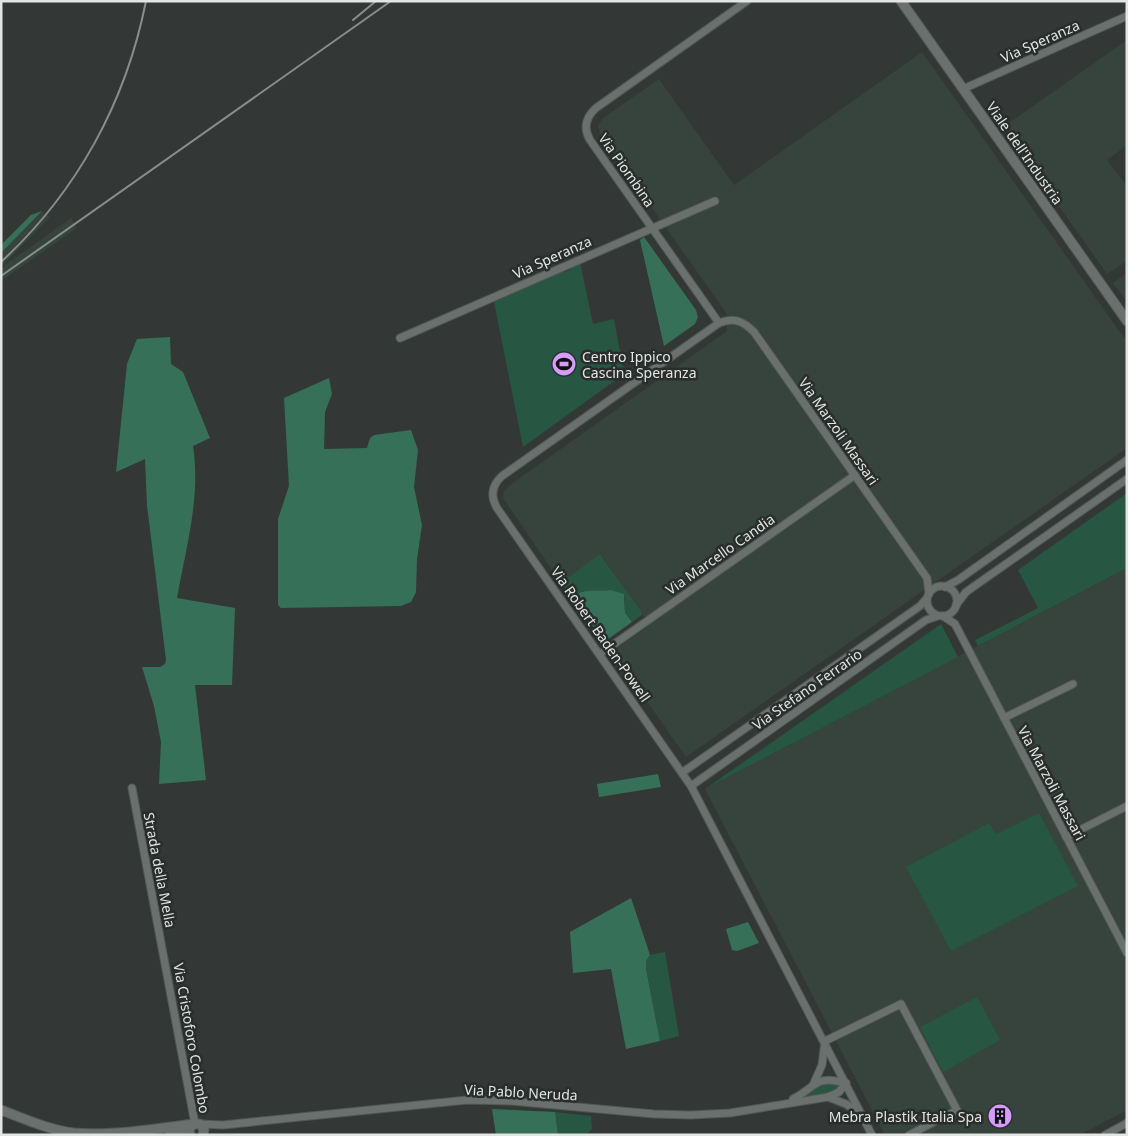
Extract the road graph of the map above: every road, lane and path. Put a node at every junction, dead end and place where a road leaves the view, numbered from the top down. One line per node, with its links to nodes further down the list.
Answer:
1 (747, 1): 6 (street, Via Piombina)
2 (901, 1): 4 (street, Viale dell'Industria)
3 (1127, 16): 4 (street, Via Speranza)
4 (963, 89): 7 (street, Viale dell'Industria)
5 (715, 201): 6 (street, Via Speranza)
6 (652, 227): 8 (street, Via Piombina); 9 (street, Via Speranza)
7 (1127, 321)
8 (719, 323): 11 (street, Via Marzoli Massari); 19 (street, Via Robert Baden-Powell)
9 (400, 338)
10 (1127, 460): 14 (street)
11 (855, 476): 13 (street, Via Marzoli Massari); 19 (street, Via Marcello Candia)
12 (1127, 479): 16 (street)
13 (927, 578): 14 (street, Via Marzoli Massari); 15 (street, Via Marzoli Massari)
14 (944, 587): 15 (street); 16 (street)
15 (928, 596): 17 (street); 22 (street, Via Stefano Ferrario)
16 (955, 607): 17 (street); 18 (street, Via Marzoli Massari)
17 (941, 616): 18 (street, Via Marzoli Massari); 23 (street, Via Stefano Ferrario)
18 (955, 624): 21 (street, Via Marzoli Massari)
19 (600, 654): 22 (street, Via Robert Baden-Powell)
20 (1072, 684): 21 (street)
21 (1004, 718): 26 (street, Via Marzoli Massari)
22 (683, 772): 23 (street, Via Robert Baden-Powell)
23 (691, 786): 29 (street, Via Robert Baden-Powell)
24 (132, 788): 28 (street, Strada della Mella)
25 (1127, 806): 26 (street)
26 (1066, 837): 27 (street, Via Marzoli Massari)
27 (1126, 950)
28 (165, 956): 37 (street, Via Cristoforo Colombo)
29 (825, 1041): 30 (street, Via Robert Baden-Powell); 31 (street); 43 (street)
30 (846, 1082): 31 (street); 32 (street); 35 (street, Via Robert Baden-Powell)
31 (814, 1083): 33 (street)
32 (828, 1098): 33 (street, Via Pablo Neruda); 35 (street)
33 (788, 1102): 38 (street, Via Pablo Neruda)
34 (1, 1110): 39 (street)
35 (862, 1115): 42 (street, Via Robert Baden-Powell)
36 (1127, 1123): 44 (street)
37 (196, 1124): 38 (street, Via Pablo Neruda); 39 (street); 40 (street); 41 (street)
38 (223, 1125): 41 (street, Via Pablo Neruda)
39 (156, 1129): 40 (street)
40 (190, 1134)
41 (203, 1134)
42 (872, 1135)
43 (909, 1135)
44 (1105, 1135)

